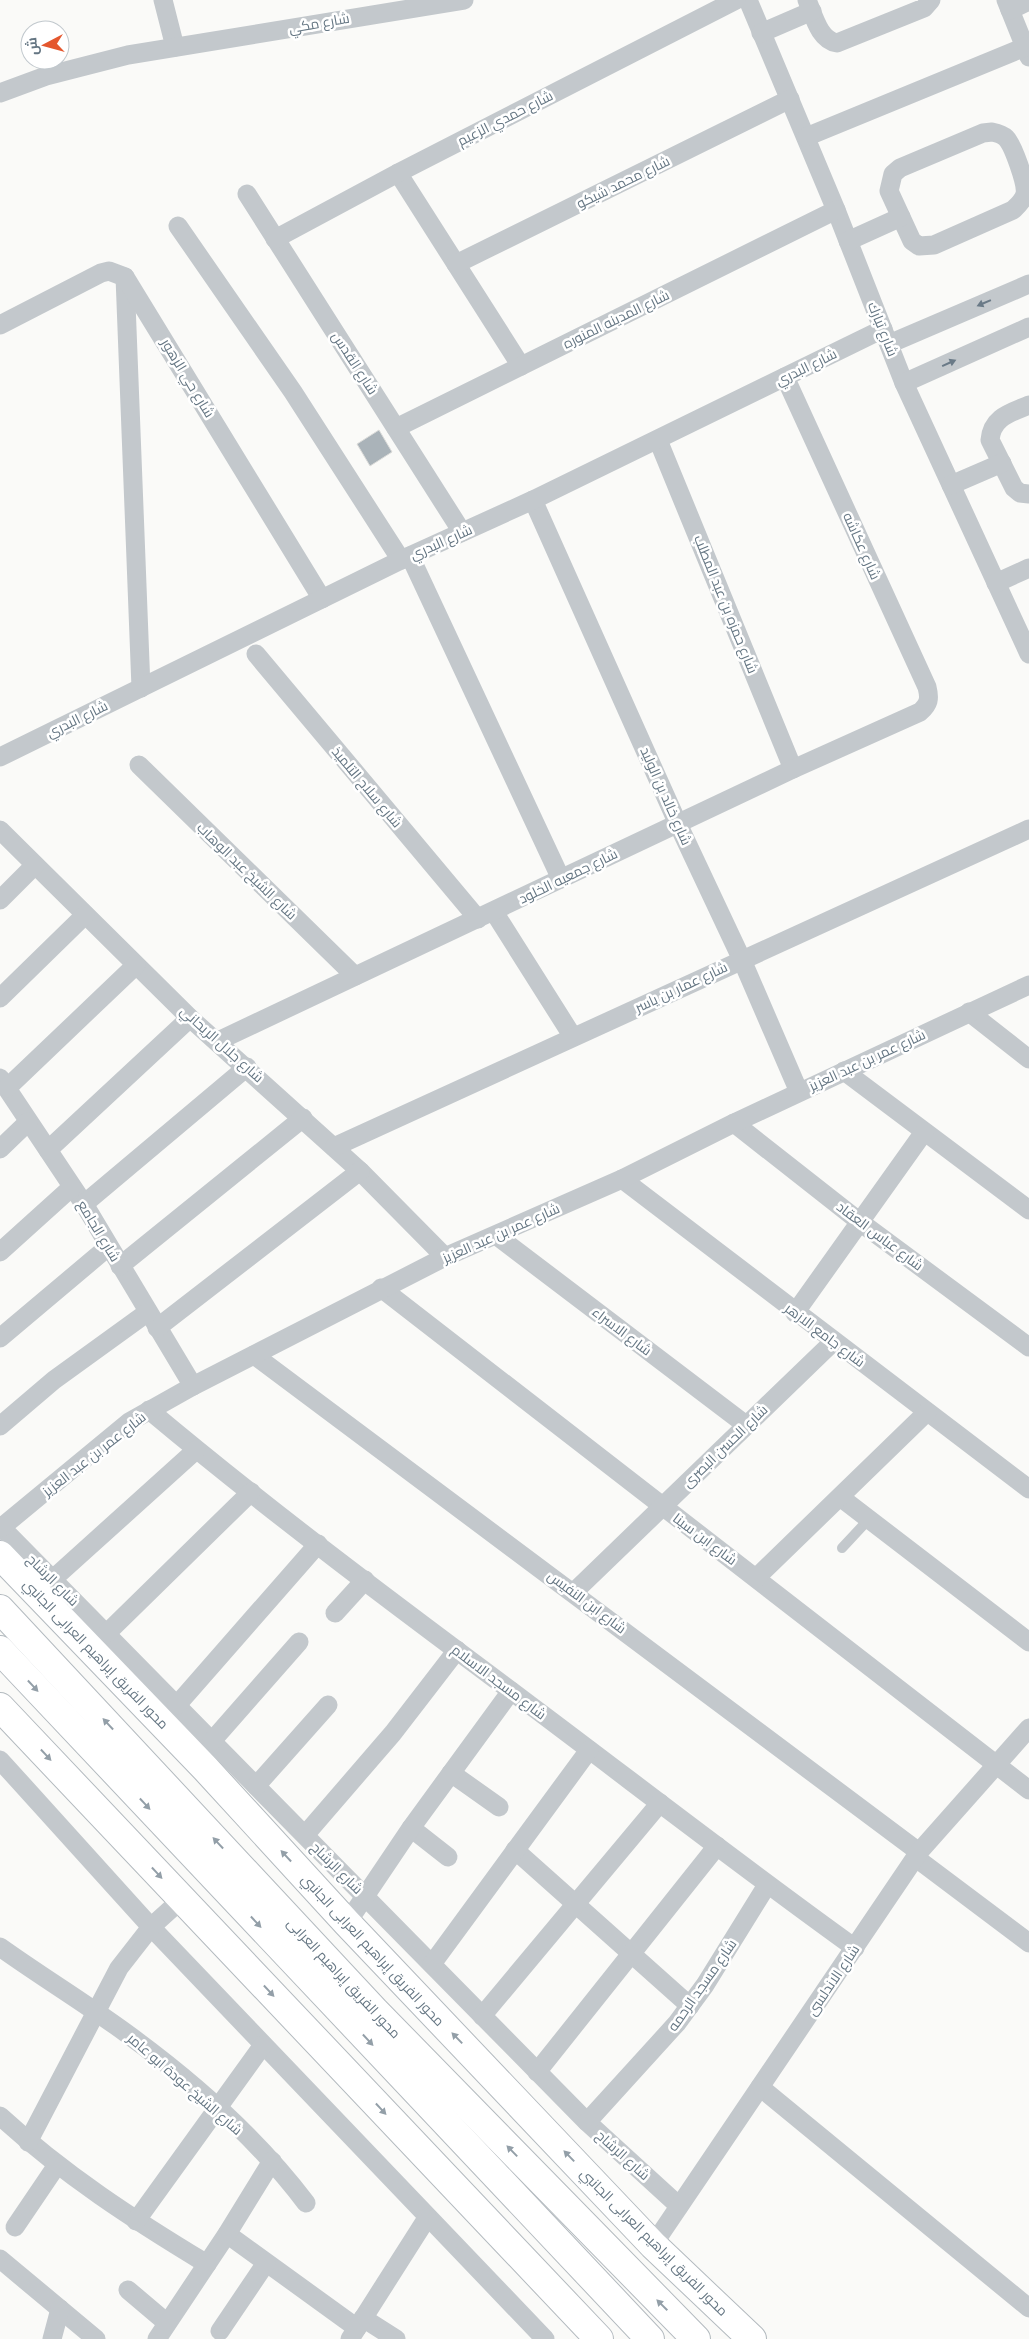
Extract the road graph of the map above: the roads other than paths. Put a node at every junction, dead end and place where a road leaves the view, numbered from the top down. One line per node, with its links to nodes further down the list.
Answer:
1 (163, 0): 10 (street)
2 (464, 0): 10 (street, شارع مكي)
3 (736, 0): 16 (street, شارع حمدي الزعيم)
4 (748, 0): 9 (street, شارع تبارك)
5 (931, 0): 7 (street)
6 (1029, 1): 8 (street)
7 (809, 5): 9 (street)
8 (1008, 5): 11 (street)
9 (761, 33): 13 (street, شارع تبارك)
10 (175, 48): 12 (street, شارع مكي)
11 (1027, 52): 14 (street)
12 (0, 93)
13 (790, 99): 14 (street, شارع تبارك); 23 (street, شارع محمد شيكو)
14 (806, 136): 18 (street, شارع تبارك)
15 (1024, 163): 19 (street); 19 (street)
16 (398, 173): 21 (street, شارع حمدي الزعيم); 23 (street)
17 (247, 194): 21 (street, شارع القدس)
18 (836, 210): 22 (street, شارع تبارك); 29 (street, شارع المدينه المنوره)
19 (901, 216): 22 (street)
20 (178, 226): 40 (street)
21 (275, 239): 33 (street, شارع القدس)
22 (848, 242): 28 (street, شارع تبارك)
23 (456, 264): 29 (street)
24 (125, 277): 26 (street); 43 (street, شارع حي الزهور); 46 (street)
25 (1029, 284): 28 (street, شارع البدري, one-way to 28)
26 (0, 325)
27 (1029, 327): 31 (street, one-way to 27)
28 (886, 336): 30 (street, شارع البدري); 31 (street, شارع تبارك)
29 (521, 366): 33 (street, شارع المدينه المنوره)
30 (786, 377): 34 (street, شارع البدري); 47 (street, شارع عكاشه)
31 (904, 383): 36 (street, شارع تبارك)
32 (1029, 405): 35 (street)
33 (396, 428): 39 (street, شارع القدس)
34 (658, 440): 38 (street, شارع البدري); 50 (street, شارع حمزه بن عبد المطلب)
35 (1002, 463): 36 (street); 37 (street)
36 (951, 486): 42 (street, شارع تبارك)
37 (1029, 494)
38 (534, 500): 39 (street, شارع البدري); 51 (street, شارع خالد بن الوليد)
39 (462, 532): 40 (street, شارع البدري)
40 (406, 558): 43 (street, شارع البدري); 55 (street)
41 (1029, 568): 42 (street)
42 (996, 583): 45 (street, شارع تبارك)
43 (322, 599): 46 (street, شارع البدري)
44 (256, 654): 58 (street, شارع سلاح التلميذ)
45 (1029, 654)
46 (141, 688): 48 (street, شارع البدري)
47 (920, 712): 50 (street, شارع جمعيه الخلود)
48 (0, 757)
49 (139, 765): 61 (street, شارع الشيخ عبد الوهاب)
50 (793, 769): 51 (street, شارع جمعيه الخلود)
51 (678, 824): 55 (street, شارع جمعيه الخلود); 59 (street, شارع خالد بن الوليد)
52 (1029, 829): 59 (street, شارع عمار بن ياسر)
53 (0, 830): 54 (street, شارع جلال الريحاني)
54 (35, 865): 56 (street); 57 (street, شارع جلال الريحاني)
55 (562, 879): 58 (street, شارع جمعيه الخلود)
56 (0, 900)
57 (86, 915): 60 (street, شارع جلال الريحاني); 63 (street)
58 (486, 916): 61 (street, شارع جمعيه الخلود); 66 (street, شارع سلاح التلميذ)
59 (742, 960): 66 (street, شارع عمار بن ياسر); 72 (street, شارع خالد بن الوليد)
60 (136, 965): 65 (street, شارع جلال الريحاني); 71 (street)
61 (355, 976): 67 (street, شارع جمعيه الخلود)
62 (1029, 985): 64 (street, شارع عمر بن عبد العزيز)
63 (0, 998)
64 (969, 1012): 68 (street); 70 (street, شارع عمر بن عبد العزيز)
65 (190, 1018): 67 (street, شارع جلال الريحاني); 79 (street)
66 (573, 1037): 77 (street, شارع عمار بن ياسر)
67 (218, 1041): 69 (street, شارع جلال الريحاني)
68 (1029, 1059)
69 (247, 1067): 73 (street, شارع جلال الريحاني); 83 (street)
70 (844, 1071): 72 (street, شارع عمر بن عبد العزيز); 76 (street)
71 (3, 1083): 74 (street, شارع الجامع)
72 (799, 1092): 75 (street, شارع عمر بن عبد العزيز)
73 (303, 1118): 77 (street, شارع جلال الريحاني); 90 (street)
74 (28, 1122): 78 (street); 79 (street, شارع الجامع)
75 (734, 1122): 81 (street, شارع عمر بن عبد العزيز); 85 (street, شارع عباس العقاد)
76 (924, 1132): 84 (street); 85 (street)
77 (334, 1147): 80 (street, شارع جلال الريحاني)
78 (0, 1149)
79 (48, 1150): 82 (street, شارع الجامع)
80 (360, 1171): 89 (street, شارع جلال الريحاني); 93 (street)
81 (622, 1179): 86 (street, شارع عمر بن عبد العزيز); 92 (street, شارع جامع الازهر)
82 (72, 1187): 83 (street, شارع الجامع); 88 (street)
83 (84, 1204): 87 (street, شارع الجامع)
84 (1029, 1210)
85 (860, 1222): 92 (street); 96 (street, شارع عباس العقاد)
86 (497, 1236): 89 (street, شارع عمر بن عبد العزيز); 102 (street, شارع الاسراء)
87 (108, 1248): 90 (street, شارع الجامع); 94 (street)
88 (0, 1252)
89 (445, 1257): 91 (street, شارع عمر بن عبد العزيز)
90 (120, 1266): 93 (street, شارع الجامع)
91 (381, 1288): 97 (street, شارع عمر بن عبد العزيز); 107 (street, شارع ابن سينا)
92 (796, 1313): 95 (street, شارع جامع الازهر)
93 (153, 1320): 98 (street, شارع الجامع); 101 (street)
94 (0, 1338)
95 (834, 1341): 100 (street, شارع جامع الازهر); 102 (street, شارع الحسن البصرى)
96 (1029, 1347)
97 (254, 1354): 98 (street, شارع عمر بن عبد العزيز); 116 (street, شارع ابن النفيس)
98 (193, 1386): 99 (street, شارع عمر بن عبد العزيز)
99 (149, 1410): 103 (street, شارع مسجد الاسلام); 109 (street, شارع عمر بن عبد العزيز)
100 (928, 1412): 104 (street, شارع جامع الازهر); 106 (street)
101 (0, 1426)
102 (746, 1426): 107 (street, شارع الحسن البصرى)
103 (196, 1450): 105 (street, شارع مسجد الاسلام); 115 (street)
104 (1029, 1489)
105 (251, 1492): 110 (street, شارع مسجد الاسلام); 119 (street)
106 (840, 1497): 108 (street); 113 (street)
107 (663, 1507): 113 (street, شارع ابن سينا); 116 (street, شارع الحسن البصرى)
108 (869, 1519): 111 (lane); 121 (street)
109 (1, 1527): 115 (street, شارع الرشاح)
110 (318, 1544): 114 (street, شارع مسجد الاسلام); 125 (street)
111 (842, 1548)
112 (0, 1555): 115 (main road, محور الفريق إبراهيم العرابى الجانبي)
113 (756, 1578): 131 (street, شارع ابن سينا)
114 (365, 1580): 118 (street); 123 (street, شارع مسجد الاسلام)
115 (45, 1586): 119 (street, شارع الرشاح); 148 (main road, محور الفريق إبراهيم العرابى الجانبي, one-way to 115)
116 (574, 1592): 142 (street, شارع ابن النفيس)
117 (0, 1609): 189 (main road, محور الفريق إبراهيم العرابى, one-way to 117)
118 (335, 1613)
119 (106, 1634): 125 (street, شارع الرشاح)
120 (299, 1642): 129 (street)
121 (1029, 1642)
122 (0, 1650): 188 (main road, محور الفريق إبراهيم العرابى, one-way to 188)
123 (456, 1650): 124 (street, شارع مسجد الاسلام); 139 (street)
124 (511, 1691): 130 (street, شارع مسجد الاسلام); 133 (street)
125 (177, 1705): 129 (street, شارع الرشاح)
126 (328, 1705): 134 (street)
127 (4, 1708): 146 (main road, one-way to 146)
128 (1029, 1728): 131 (street, شارع الاندلسى)
129 (212, 1741): 134 (street, شارع الرشاح)
130 (589, 1750): 136 (street, شارع مسجد الاسلام); 141 (street)
131 (997, 1765): 135 (street, شارع ابن سينا); 142 (street, شارع الاندلسى)
132 (3, 1770): 149 (street)
133 (451, 1774): 137 (street); 138 (street)
134 (256, 1786): 139 (street, شارع الرشاح)
135 (1029, 1790)
136 (660, 1803): 140 (street, شارع مسجد الاسلام); 147 (street)
137 (499, 1807)
138 (411, 1828): 143 (street); 145 (street)
139 (305, 1835): 145 (street, شارع الرشاح)
140 (717, 1846): 144 (street, شارع مسجد الاسلام); 153 (street)
141 (515, 1850): 147 (street); 154 (street)
142 (917, 1855): 150 (street, شارع ابن النفيس); 152 (street, شارع الاندلسى)
143 (448, 1857)
144 (767, 1885): 152 (street, شارع مسجد الاسلام); 155 (street, شارع مسجد الرحمه)
145 (365, 1896): 148 (street); 154 (street, شارع الرشاح)
146 (182, 1899): 149 (street); 187 (main road, one-way to 187)
147 (575, 1904): 153 (street); 157 (street)
148 (347, 1923): 173 (main road, محور الفريق إبراهيم العرابى الجانبي, one-way to 148)
149 (151, 1927): 156 (street); 158 (street)
150 (1029, 1943)
151 (0, 1947): 156 (street, شارع الشيخ عودة ابو عامر)
152 (855, 1948): 160 (street, شارع الاندلسى)
153 (631, 1953): 155 (street); 159 (street)
154 (432, 1964): 157 (street, شارع الرشاح)
155 (690, 2006): 163 (street, شارع مسجد الرحمه)
156 (96, 2012): 161 (street, شارع الشيخ عودة ابو عامر); 164 (street)
157 (482, 2016): 159 (street, شارع الرشاح)
158 (263, 2045): 161 (street); 169 (street)
159 (537, 2072): 163 (street, شارع الرشاح)
160 (760, 2087): 168 (street, شارع الاندلسى); 178 (street)
161 (216, 2107): 165 (street, شارع الشيخ عودة ابو عامر); 170 (street)
162 (0, 2116): 164 (street)
163 (587, 2122): 168 (street, شارع الرشاح)
164 (28, 2142): 166 (street)
165 (272, 2161): 167 (street, شارع الشيخ عودة ابو عامر); 172 (street)
166 (57, 2165): 170 (street); 171 (street)
167 (306, 2203)
168 (679, 2206): 173 (street, شارع الاندلسى)
169 (427, 2218): 180 (street); 186 (street)
170 (136, 2221): 176 (street)
171 (15, 2226)
172 (227, 2234): 175 (street); 176 (street)
173 (653, 2245): 190 (main road, محور الفريق إبراهيم العرابى الجانبي)
174 (0, 2259): 179 (street)
175 (266, 2263): 180 (street); 182 (street)
176 (207, 2264): 181 (street)
177 (128, 2290): 181 (street)
178 (1029, 2308)
179 (60, 2309): 183 (street); 184 (street)
180 (356, 2328): 185 (street)
181 (162, 2331)
182 (220, 2331)
183 (52, 2339)
184 (96, 2339)
185 (396, 2339)
186 (545, 2339)
187 (599, 2339)
188 (650, 2339)
189 (696, 2339)
190 (752, 2339)

